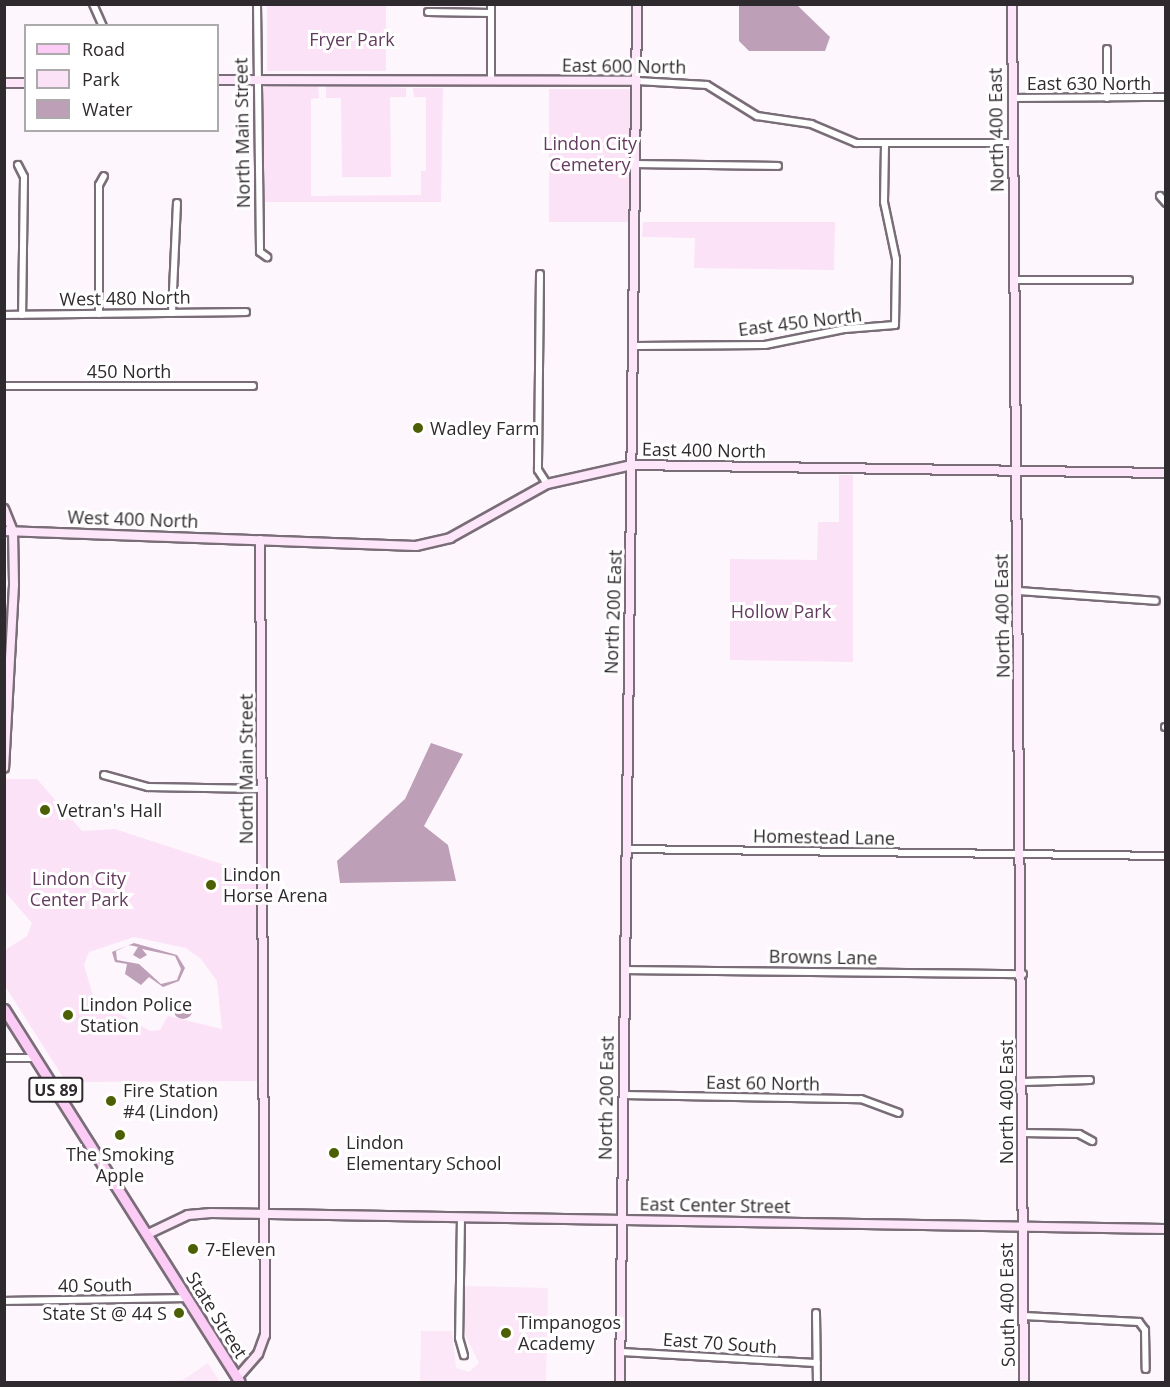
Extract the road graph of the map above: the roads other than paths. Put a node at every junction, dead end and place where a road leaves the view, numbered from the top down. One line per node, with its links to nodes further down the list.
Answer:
1 (93, 4): 8 (street)
2 (257, 4): 10 (street, North Main Street)
3 (491, 4): 7 (street)
4 (637, 4): 13 (street, North 200 East)
5 (1012, 4): 17 (street, North 400 East)
6 (428, 12): 7 (street)
7 (491, 13): 12 (street)
8 (102, 24)
9 (1107, 49): 18 (street)
10 (258, 79): 11 (street, East 600 North); 12 (street, East 600 North); 28 (street, North Main Street)
11 (219, 80)
12 (491, 81): 13 (street, East 600 North)
13 (637, 81): 20 (street, East 600 North); 21 (street, North 200 East)
14 (4, 83): 15 (street)
15 (24, 83)
16 (1166, 97): 18 (street, East 630 North)
17 (1012, 98): 18 (street, East 630 North); 19 (street, North 400 East)
18 (1107, 98)
19 (1013, 143): 20 (street, East 600 North); 30 (street, North 400 East)
20 (885, 144): 37 (street, East 450 North)
21 (636, 164): 23 (street); 37 (street, North 200 East)
22 (18, 165): 36 (street)
23 (778, 166)
24 (104, 176): 34 (street)
25 (1160, 196): 27 (street)
26 (177, 203): 33 (street)
27 (1166, 203)
28 (267, 257)
29 (540, 274): 43 (street)
30 (1015, 280): 31 (street); 41 (street, North 400 East)
31 (1129, 280)
32 (246, 312): 33 (street, West 480 North)
33 (172, 313): 34 (street, West 480 North)
34 (99, 314): 36 (street, West 480 North)
35 (4, 315): 36 (street, West 480 North)
36 (22, 315)
37 (636, 346): 40 (street, North 200 East)
38 (4, 386): 39 (street, 450 North)
39 (253, 386)
40 (632, 465): 41 (street, East 400 North); 43 (street, East 400 North); 52 (street, North 200 East)
41 (1016, 471): 42 (street, East 400 North); 47 (street, North 400 East)
42 (1166, 473)
43 (547, 484): 46 (street, East 400 North)
44 (4, 509): 45 (street)
45 (9, 531): 46 (street, West 400 North); 49 (street)
46 (260, 540): 51 (street, North Main Street)
47 (1018, 591): 48 (street); 53 (street, North 400 East)
48 (1156, 601)
49 (4, 768)
50 (104, 775): 51 (street)
51 (263, 789): 66 (street, North Main Street)
52 (626, 849): 53 (street, Homestead Lane); 55 (street, North 200 East)
53 (1021, 852): 54 (street, Homestead Lane); 56 (street, North 400 East)
54 (1166, 856)
55 (624, 970): 56 (street, Browns Lane); 62 (street, North 200 East)
56 (1023, 974): 61 (street, North 400 East)
57 (4, 1009): 59 (main road, US 89)
58 (4, 1058): 59 (street)
59 (36, 1058): 71 (main road, US 89)
60 (1090, 1080): 61 (street)
61 (1023, 1082): 64 (street, North 400 East)
62 (623, 1095): 63 (street, East 60 North); 68 (street, North 200 East)
63 (899, 1113)
64 (1023, 1133): 65 (street); 69 (street, North 400 East)
65 (1092, 1141)
66 (265, 1214): 67 (street, East Center Street); 71 (street, East Center Street); 80 (street, North Main Street)
67 (461, 1217): 68 (street, East Center Street); 77 (street)
68 (620, 1220): 69 (street, East Center Street); 76 (street, North 200 East)
69 (1023, 1227): 70 (street, East Center Street); 75 (street, South 400 East)
70 (1166, 1229)
71 (148, 1234): 72 (main road, State Street / US 89)
72 (187, 1298): 73 (street, 40 South); 80 (main road, State Street / US 89)
73 (4, 1301)
74 (816, 1312): 78 (street)
75 (1024, 1317): 79 (street); 83 (street, South 400 East)
76 (620, 1352): 78 (street, East 70 South); 81 (street, North 200 East)
77 (464, 1356)
78 (818, 1363): 82 (street)
79 (1146, 1369)
80 (239, 1380)
81 (620, 1383)
82 (817, 1383)
83 (1024, 1383)

